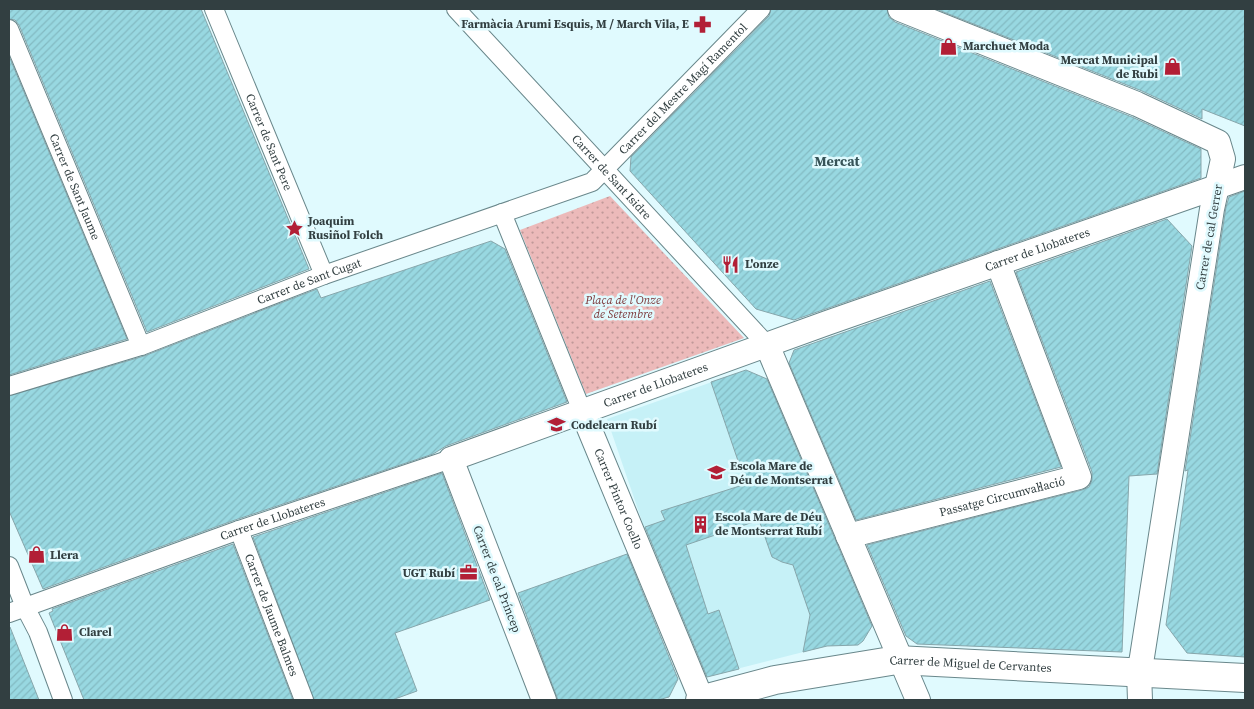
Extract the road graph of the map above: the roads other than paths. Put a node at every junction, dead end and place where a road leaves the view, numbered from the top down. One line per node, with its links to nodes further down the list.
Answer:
1 (214, 9): 11 (street, Carrer de Sant Pere)
2 (456, 9): 6 (street, Carrer de Sant Isidre)
3 (761, 9): 6 (street, Carrer del Mestre Magí Ramentol)
4 (900, 9): 8 (street, Carrer de cal Gerrer)
5 (9, 30): 13 (street, Carrer de Sant Jaume)
6 (605, 169): 9 (street, Carrer de Sant Cugat); 12 (street, Carrer de Sant Isidre)
7 (1245, 177): 8 (street, Carrer de Llobateres)
8 (1217, 187): 10 (street, Carrer de Llobateres); 22 (street, Carrer de cal Gerrer)
9 (502, 214): 11 (street, Carrer de Sant Cugat); 15 (street, Carrer Pintor Coello)
10 (998, 263): 12 (street, Carrer de Llobateres); 18 (street, Passatge Circumval·lació)
11 (324, 275): 13 (street, Carrer de Sant Cugat)
12 (767, 345): 15 (street, Carrer de Llobateres); 18 (street)
13 (141, 346): 14 (street, Carrer de Sant Cugat)
14 (9, 386)
15 (582, 411): 16 (street, Carrer de Llobateres); 27 (street, Carrer Pintor Coello)
16 (451, 459): 17 (street, Carrer de Llobateres); 26 (street, Carrer de cal Príncep)
17 (239, 530): 20 (street, Carrer de Llobateres); 25 (street, Carrer de Jaume Balmes)
18 (848, 536): 21 (street)
19 (9, 566): 20 (street)
20 (17, 610): 24 (street)
21 (902, 661): 22 (street, Carrer de Miguel de Cervantes); 27 (street, Carrer de Miguel de Cervantes); 28 (street)
22 (1139, 672): 23 (street, Carrer de Miguel de Cervantes); 29 (street, Carrer de cal Gerrer)
23 (1245, 678)
24 (63, 700)
25 (304, 700)
26 (544, 700)
27 (701, 700)
28 (918, 700)
29 (1140, 700)

